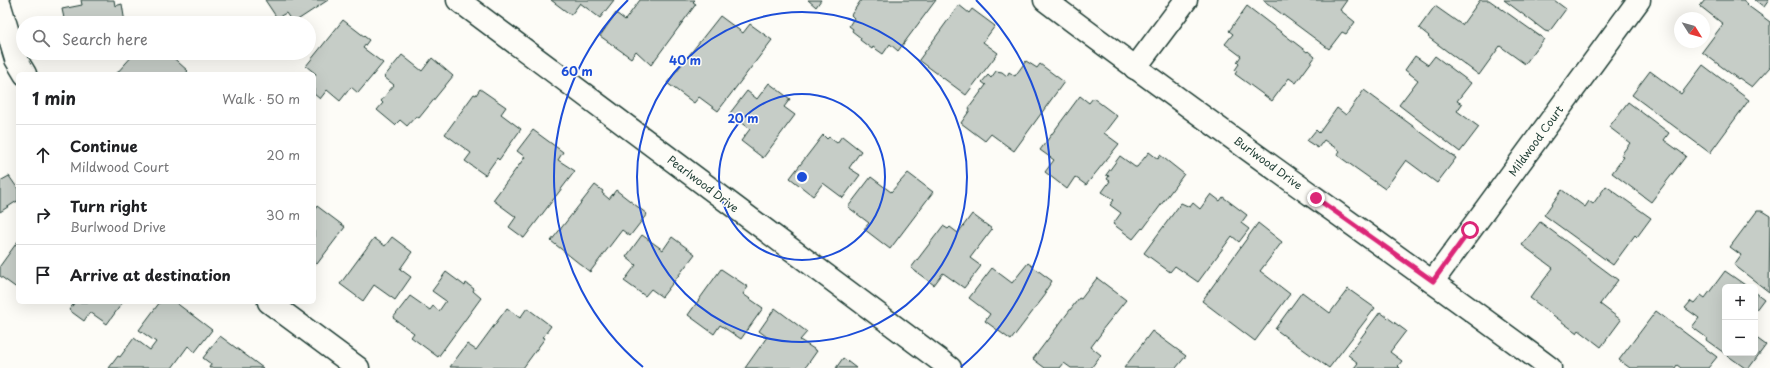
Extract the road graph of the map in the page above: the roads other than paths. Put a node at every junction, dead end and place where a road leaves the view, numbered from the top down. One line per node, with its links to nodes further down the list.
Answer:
1 (458, 0): 13 (street, Pearlwood Drive)
2 (1045, 0): 8 (street, Burlwood Drive)
3 (1186, 0): 8 (street)
4 (1639, 0): 10 (street, Mildwood Court)
5 (0, 6): 6 (street)
6 (16, 59)
7 (17, 60): 9 (street)
8 (1135, 68): 10 (street, Burlwood Drive)
9 (24, 72)
10 (1433, 281): 14 (street, Burlwood Drive)
11 (272, 304): 12 (street)
12 (358, 368)
13 (950, 368)
14 (1550, 368)

